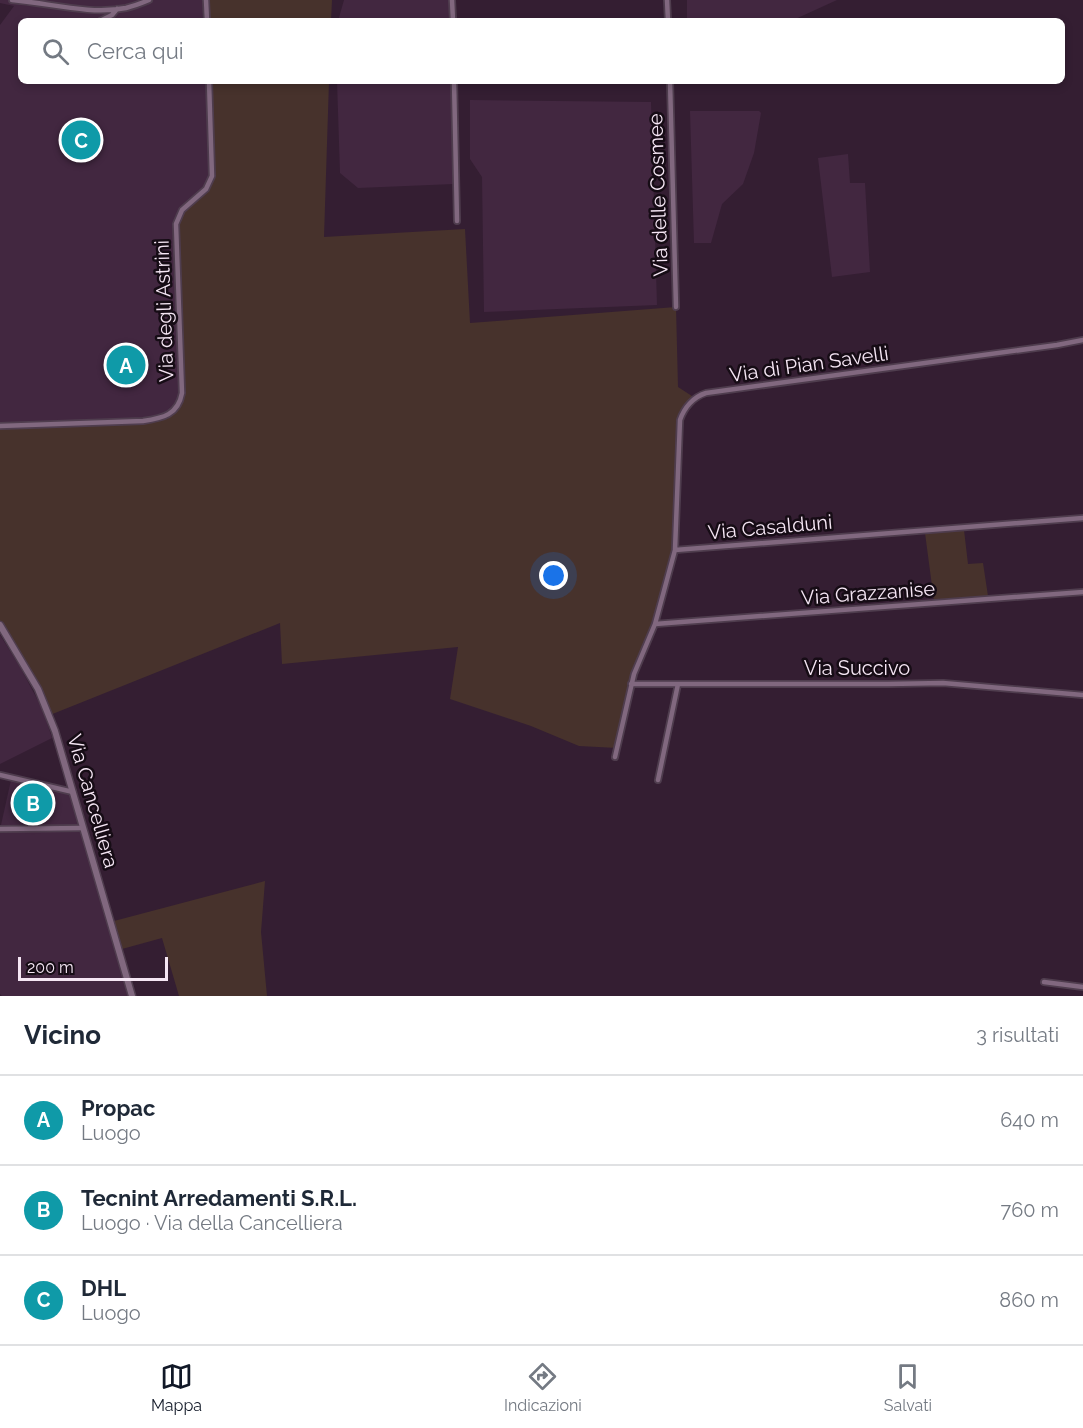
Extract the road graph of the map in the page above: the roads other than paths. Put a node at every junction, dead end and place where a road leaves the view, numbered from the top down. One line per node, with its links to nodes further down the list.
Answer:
1 (12, 0): 6 (street)
2 (149, 0): 6 (street)
3 (206, 0): 8 (street)
4 (452, 0): 9 (street)
5 (667, 0): 10 (street)
6 (117, 9): 7 (street)
7 (106, 18)
8 (207, 18)
9 (453, 18)
10 (668, 18)
11 (209, 84): 17 (street, Via degli Astrini)
12 (454, 84): 14 (street)
13 (670, 84): 15 (street, Via delle Cosmee)
14 (457, 221)
15 (676, 307)
16 (1083, 340): 19 (street, Via di Pian Savelli)
17 (0, 426)
18 (1083, 518): 19 (street, Via Casalduni)
19 (675, 550): 21 (street)
20 (1083, 592): 21 (street, Via Grazzanise)
21 (655, 624): 23 (street)
22 (0, 625): 29 (street, Via Cancelliera)
23 (631, 684): 24 (street, Via Succivo); 26 (street)
24 (678, 684): 25 (street, Via Succivo); 28 (street)
25 (1083, 695)
26 (615, 757)
27 (0, 775): 29 (street)
28 (658, 780)
29 (73, 792): 30 (street, Via Cancelliera)
30 (83, 828): 31 (street); 34 (street, Via Cancelliera)
31 (0, 829)
32 (1044, 982): 33 (street)
33 (1083, 987)
34 (132, 996)

